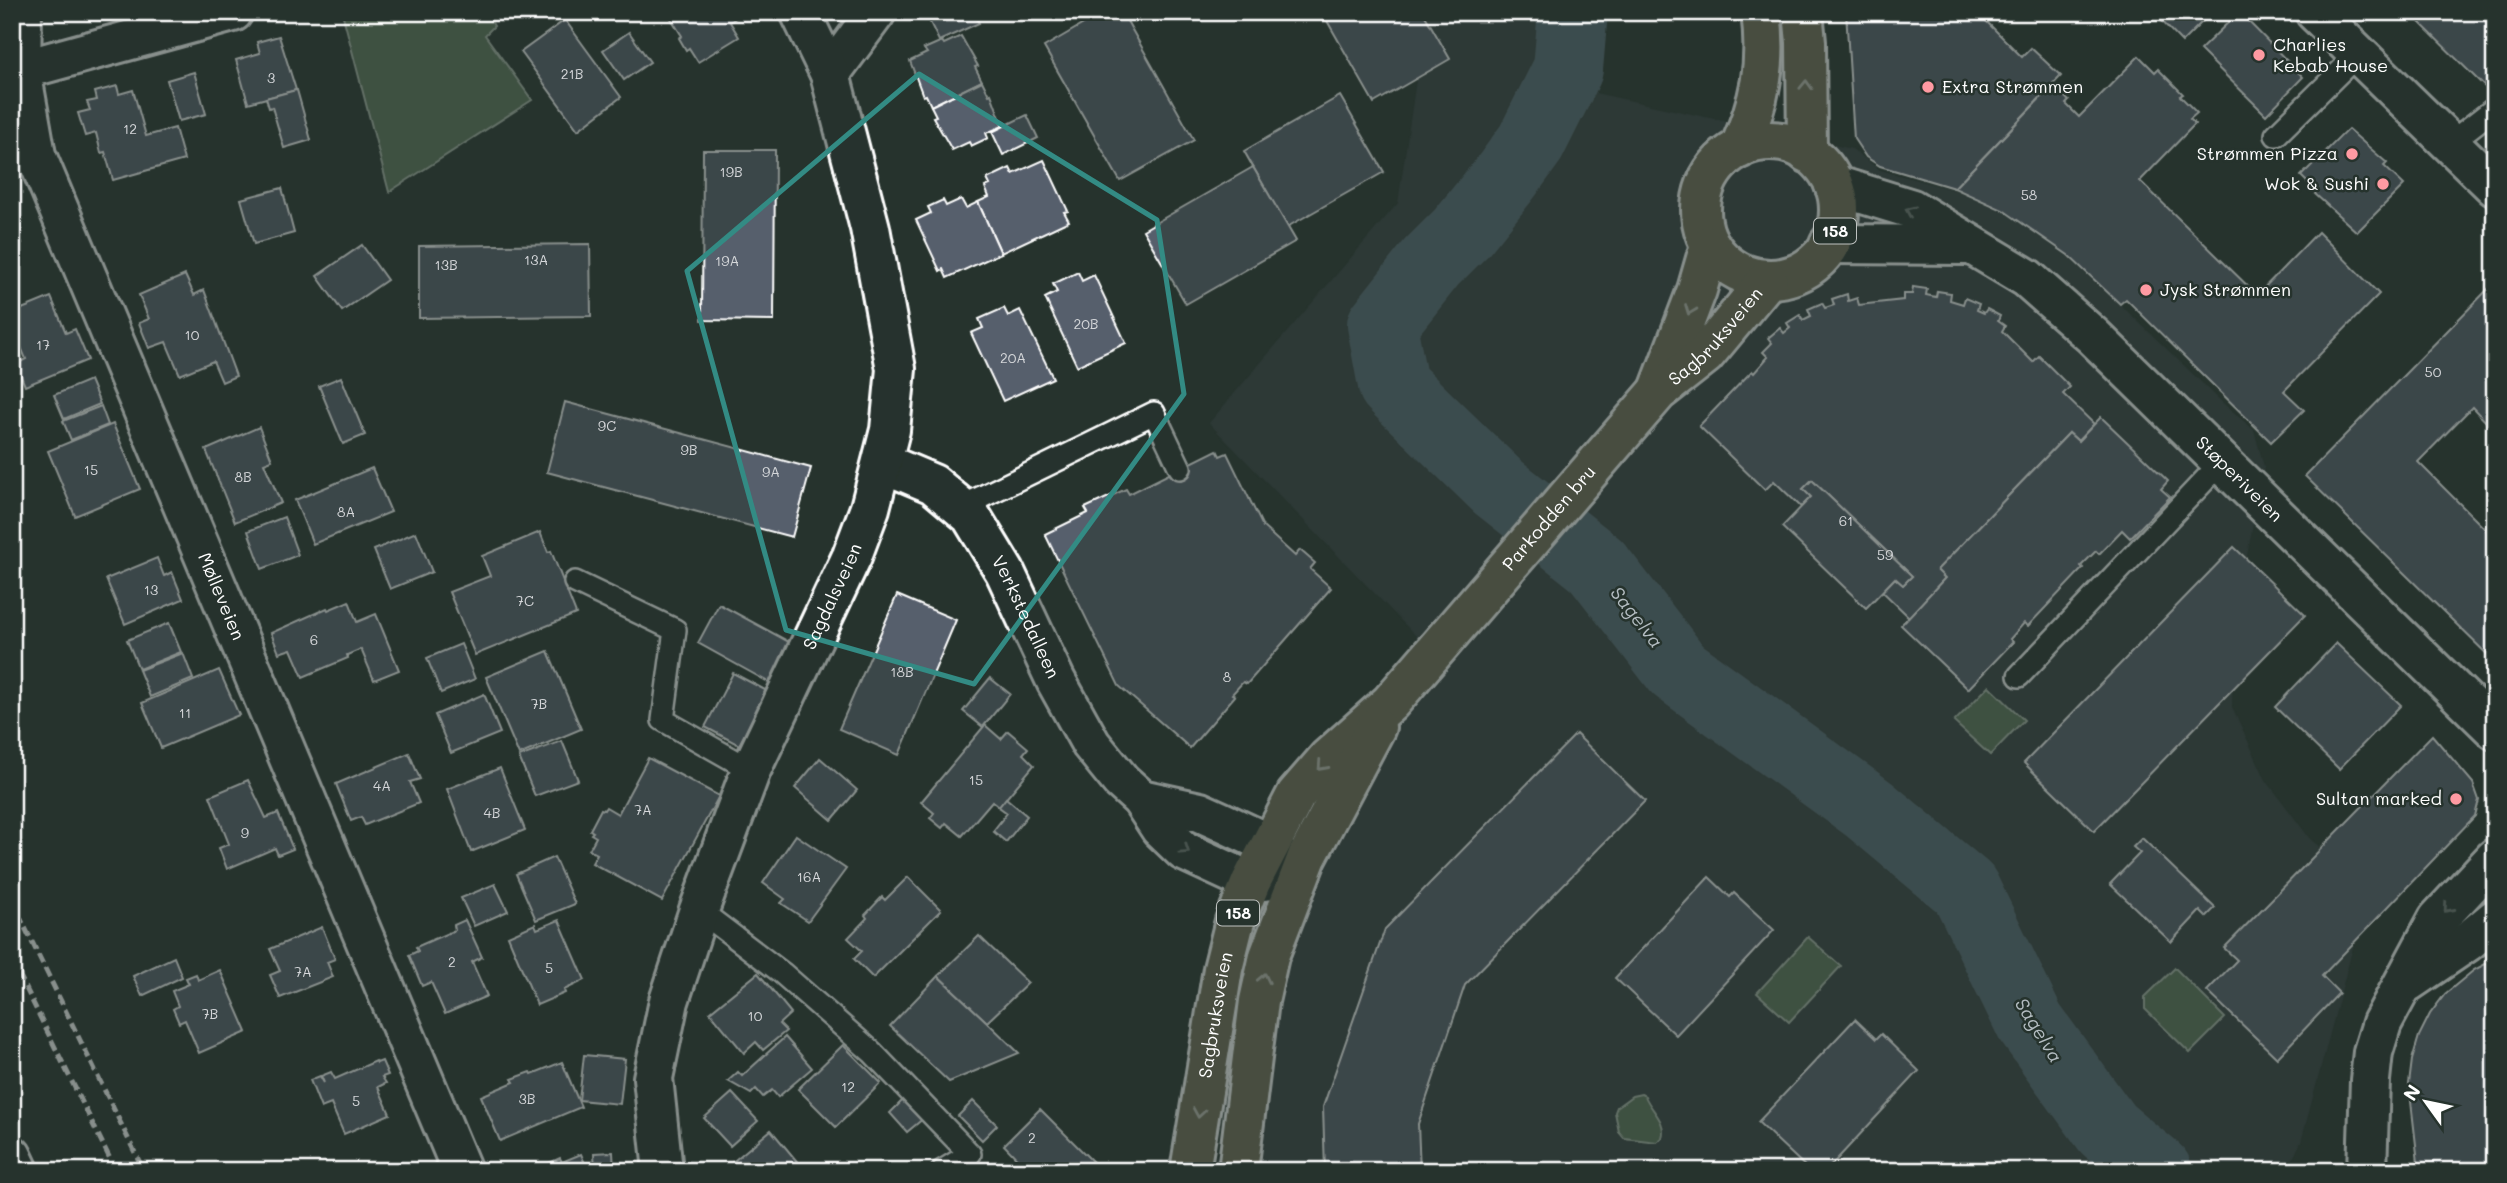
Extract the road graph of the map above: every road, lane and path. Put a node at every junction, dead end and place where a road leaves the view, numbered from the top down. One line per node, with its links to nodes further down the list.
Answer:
1 (22, 12): 9 (street, Mølleveien)
2 (233, 12): 9 (street)
3 (800, 12): 10 (street, Sagdalsveien)
4 (876, 12): 10 (street)
5 (1761, 12): 14 (main road, 158)
6 (1803, 12): 15 (main road, one-way to 6)
7 (2315, 12): 8 (street)
8 (2358, 54): 12 (lane); 13 (street)
9 (17, 69): 44 (street, Mølleveien)
10 (830, 74): 25 (street, Sagdalsveien)
11 (2495, 108): 13 (lane)
12 (2276, 135)
13 (2450, 144): 16 (street)
14 (1739, 149): 15 (main road); 19 (main road, 158)
15 (1807, 153): 17 (main road)
16 (2490, 173)
17 (1834, 185): 18 (main road, 158); 20 (street, Støperiveien, one-way to 17)
18 (1829, 244): 20 (street, Støperiveien); 21 (main road, 158)
19 (1710, 245): 21 (main road); 22 (main road, Sagbruksveien / 158, one-way to 22)
20 (1969, 245): 24 (street, Støperiveien)
21 (1768, 279): 22 (main road, Sagbruksveien / 158)
22 (1658, 392): 23 (main road, Sagbruksveien / 158)
23 (1629, 428): 29 (main road, Parkodden bru / 158)
24 (2222, 462): 30 (lane); 32 (street, Støperiveien)
25 (883, 463): 27 (street, Verkstedalleen); 33 (street, Sagdalsveien)
26 (1180, 468): 27 (lane)
27 (961, 507): 34 (street, Verkstedalleen)
28 (575, 582): 33 (lane)
29 (1471, 610): 31 (main road, Sagbruksveien / 158)
30 (2019, 676)
31 (1390, 703): 35 (main road, Sagbruksveien / 158, one-way to 35); 37 (main road, Sagbruksveien / 158)
32 (2495, 730)
33 (751, 769): 39 (street, Sagdalsveien)
34 (1141, 799): 35 (street); 38 (street, Verkstedalleen, one-way to 38)
35 (1269, 844): 37 (street); 38 (main road, Sagbruksveien / 158)
36 (2495, 858): 41 (street, one-way to 41)
37 (1298, 878): 38 (street, Verkstedalleen); 48 (main road, Sagbruksveien / 158, one-way to 37)
38 (1251, 882): 47 (main road, Sagbruksveien / 158, one-way to 47)
39 (699, 910): 45 (street, Sagdalsveien); 46 (lane)
40 (2495, 919): 41 (street)
41 (2403, 985): 49 (street)
42 (12, 1156): 43 (street)
43 (19, 1171)
44 (462, 1171)
45 (663, 1171)
46 (942, 1171)
47 (1190, 1171)
48 (1238, 1171)
49 (2367, 1171)

